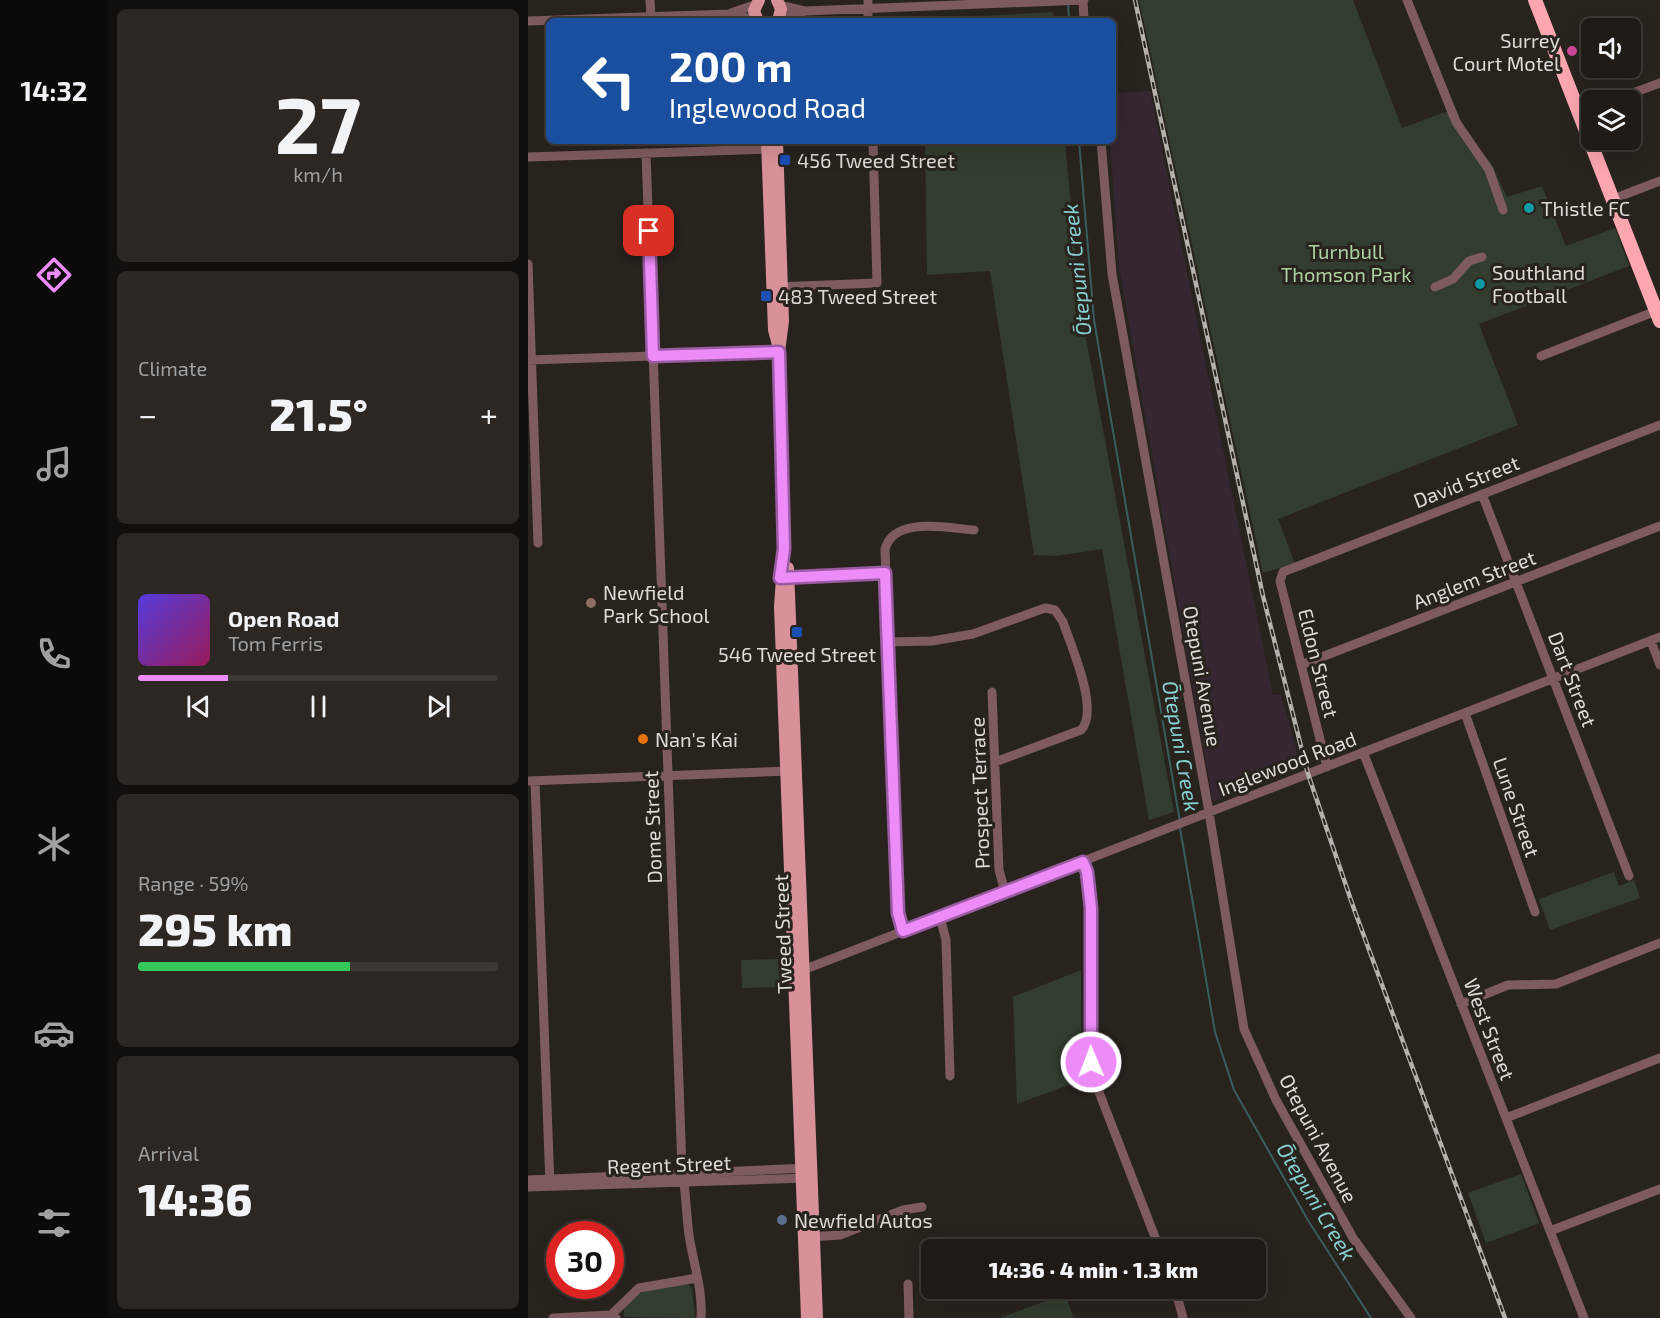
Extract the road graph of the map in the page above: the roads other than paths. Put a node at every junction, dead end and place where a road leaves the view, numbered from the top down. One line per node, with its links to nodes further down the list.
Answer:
1 (650, 0): 11 (street)
2 (1083, 0): 5 (street); 17 (street)
3 (1407, 0): 31 (street)
4 (1535, 0): 22 (highway)
5 (1071, 1): 8 (street)
6 (759, 2): 10 (street); 14 (main road)
7 (777, 2): 9 (street); 15 (main road)
8 (868, 4): 9 (street)
9 (806, 11): 16 (street)
10 (725, 14): 11 (street); 13 (street)
11 (651, 17): 12 (street)
12 (620, 18)
13 (746, 18)
14 (756, 18)
15 (779, 18)
16 (784, 18)
17 (1084, 18)
18 (546, 20): 19 (street)
19 (528, 21)
20 (1660, 82): 21 (street)
21 (1640, 90)
22 (1581, 103)
23 (873, 144): 34 (street)
24 (1101, 144): 63 (street, Otepuni Avenue)
25 (772, 145): 27 (street); 34 (main road, Tweed Street)
26 (1597, 150): 30 (highway)
27 (646, 153): 28 (street); 38 (street, Dome Street)
28 (528, 157)
29 (1660, 181): 30 (street)
30 (1613, 199): 36 (highway)
31 (1503, 210)
32 (1482, 257): 35 (street)
33 (528, 264): 40 (street)
34 (777, 287): 37 (main road, Tweed Street)
35 (1435, 287)
36 (1658, 316): 39 (street)
37 (779, 352): 38 (street); 48 (main road, Tweed Street)
38 (653, 356): 40 (street); 61 (street, Dome Street)
39 (1541, 356)
40 (530, 360): 45 (street)
41 (1660, 425): 42 (street, David Street)
42 (1482, 494): 46 (street, David Street); 49 (street, Dart Street)
43 (1660, 526): 49 (street, Anglem Street)
44 (974, 530): 47 (street)
45 (538, 543)
46 (1286, 570): 52 (street, Eldon Street)
47 (885, 573): 48 (street); 51 (street)
48 (784, 577): 60 (main road, Tweed Street)
49 (1516, 582): 52 (street, Anglem Street); 54 (street, Dart Street)
50 (1655, 639): 53 (street); 54 (street, Inglewood Road)
51 (888, 642): 58 (street); 69 (street)
52 (1301, 665): 59 (street, Eldon Street)
53 (1660, 665)
54 (1553, 679): 56 (street, Inglewood Road); 65 (street, Dart Street)
55 (992, 692): 58 (street, Prospect Terrace)
56 (1466, 713): 57 (street, Inglewood Road); 67 (street, Lune Street)
57 (1363, 752): 59 (street, Inglewood Road); 72 (street, West Street)
58 (995, 762): 66 (street, Prospect Terrace)
59 (1327, 767): 63 (street, Inglewood Road)
60 (790, 771): 61 (street); 71 (main road, Tweed Street)
61 (668, 776): 62 (street); 77 (street, Dome Street)
62 (531, 781): 79 (street)
63 (1209, 812): 64 (street, Inglewood Road); 96 (street, Otepuni Avenue)
64 (1083, 862): 66 (street, Inglewood Road); 85 (street)
65 (1629, 876)
66 (1005, 892): 68 (street, Inglewood Road)
67 (1535, 912)
68 (940, 917): 69 (street, Inglewood Road); 74 (street)
69 (903, 931): 71 (street, Inglewood Road)
70 (1660, 943): 72 (street)
71 (798, 972): 76 (main road, Tweed Street)
72 (1461, 1004): 75 (street, West Street)
73 (1660, 1058): 75 (street)
74 (950, 1076)
75 (1506, 1118): 83 (street, West Street)
76 (806, 1173): 77 (street, Regent Street); 84 (main road, Tweed Street)
77 (684, 1178): 79 (street, Regent Street); 86 (street, Dome Street)
78 (528, 1180): 79 (street, Regent Street)
79 (550, 1183): 80 (street, Regent Street)
80 (528, 1187)
81 (1660, 1189): 83 (street)
82 (922, 1207): 84 (street)
83 (1550, 1232): 97 (street, West Street)
84 (809, 1237): 92 (main road, Tweed Street); 93 (main road, Tweed Street)
85 (1156, 1239)
86 (697, 1278): 89 (street); 91 (street, Dome Street)
87 (908, 1284): 94 (street)
88 (1178, 1299): 95 (street)
89 (614, 1317): 90 (street)
90 (553, 1318)
91 (701, 1318)
92 (807, 1318)
93 (817, 1318)
94 (909, 1318)
95 (1183, 1318)
96 (1411, 1318)
97 (1584, 1318)

